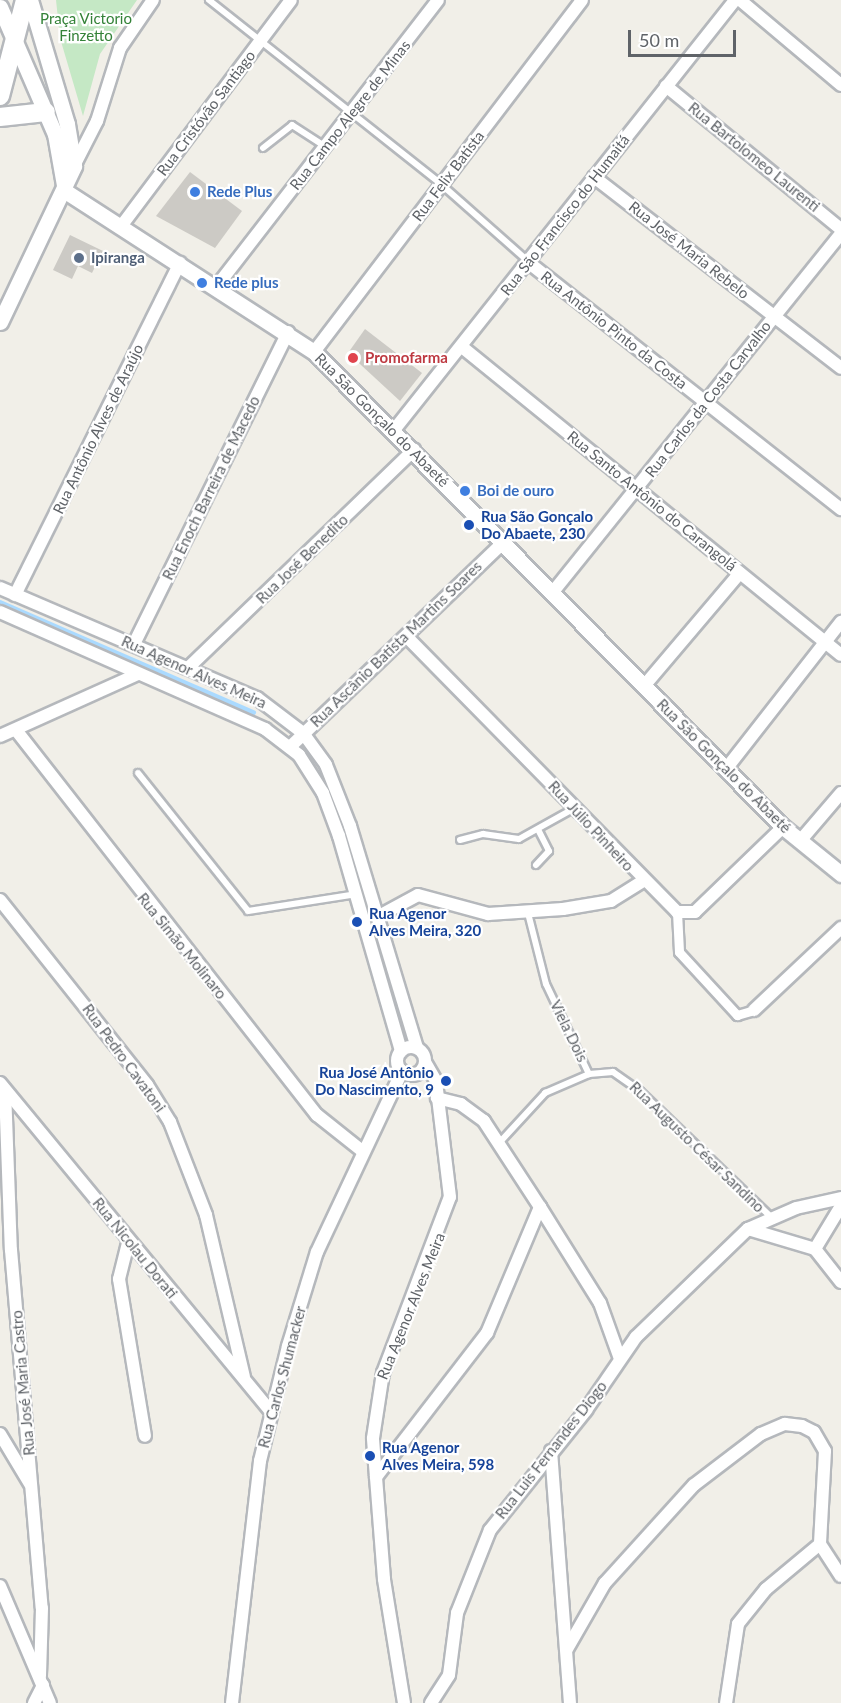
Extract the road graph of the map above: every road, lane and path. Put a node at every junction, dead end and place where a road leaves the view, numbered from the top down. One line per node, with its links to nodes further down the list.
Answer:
1 (25, 0): 11 (main road)
2 (30, 0): 21 (street)
3 (153, 0): 21 (street)
4 (209, 0): 12 (lane)
5 (291, 0): 12 (street, Rua Cristóvão Santiago)
6 (438, 0): 17 (street, Rua Campo Alegre de Minas)
7 (582, 0): 23 (street, Rua Felix Batista)
8 (735, 0): 14 (street, Rua São Francisco do Humaitá)
9 (740, 0): 13 (street)
10 (0, 7): 11 (street)
11 (14, 38): 15 (main road); 16 (street)
12 (260, 41): 17 (lane); 25 (street, Rua Cristóvão Santiago)
13 (841, 85)
14 (666, 86): 22 (street, Rua São Francisco do Humaitá); 26 (street, Rua Bartolomeo Laurenti)
15 (0, 96)
16 (46, 112): 18 (main road); 24 (street)
17 (352, 115): 19 (street, Rua Campo Alegre de Minas); 23 (lane)
18 (0, 117)
19 (326, 147): 20 (lane); 29 (street, Rua Campo Alegre de Minas)
20 (263, 148)
21 (74, 166): 24 (street)
22 (594, 177): 27 (street, Rua São Francisco do Humaitá); 30 (street, Rua José Maria Rebelo)
23 (442, 185): 27 (lane); 34 (street, Rua Felix Batista)
24 (65, 190): 25 (street, Rua São Gonçalo do Abaeté); 31 (street)
25 (122, 225): 28 (street, Rua São Gonçalo do Abaeté)
26 (841, 231): 30 (street, Rua Carlos da Costa Carvalho)
27 (528, 262): 33 (street, Rua São Francisco do Humaitá); 36 (street, Rua Antônio Pinto da Costa)
28 (180, 263): 29 (street, Rua São Gonçalo do Abaeté); 45 (street, Rua Antônio Alves de Araújo)
29 (217, 286): 32 (street, Rua São Gonçalo do Abaeté)
30 (773, 315): 35 (street, Rua José Maria Rebelo); 36 (street, Rua Carlos da Costa Carvalho)
31 (0, 322)
32 (288, 332): 34 (street, Rua São Gonçalo do Abaeté); 50 (street, Rua Enoch Barreira de Macedo)
33 (462, 347): 37 (street, Rua São Francisco do Humaitá); 39 (street, Rua Santo Antônio do Carangolá)
34 (314, 352): 37 (street, Rua São Gonçalo do Abaeté)
35 (841, 368)
36 (706, 403): 39 (street, Rua Carlos da Costa Carvalho); 40 (street, Rua Antônio Pinto da Costa)
37 (394, 430): 38 (street, Rua São Gonçalo do Abaeté)
38 (414, 450): 41 (street, Rua São Gonçalo do Abaeté); 52 (street, Rua José Benedito)
39 (638, 490): 42 (street, Rua Santo Antônio do Carangolá); 44 (street, Rua Carlos da Costa Carvalho)
40 (841, 509)
41 (503, 543): 44 (street, Rua São Gonçalo do Abaeté); 48 (street, Rua Ascânio Batista Martins Soares)
42 (740, 573): 49 (street, Rua Santo Antônio do Carangolá); 54 (street)
43 (0, 588): 45 (street, Rua Agenor Alves Meira)
44 (552, 593): 54 (street, Rua São Gonçalo do Abaeté)
45 (15, 595): 50 (street, Rua Agenor Alves Meira)
46 (0, 612): 53 (street, Rua Agenor Alves Meira)
47 (841, 622): 49 (street)
48 (407, 637): 58 (street, Rua Ascânio Batista Martins Soares); 64 (street, Rua Júlio Pinheiro)
49 (825, 642): 51 (street, Rua Santo Antônio do Carangolá); 61 (street)
50 (134, 644): 52 (street, Rua Agenor Alves Meira)
51 (841, 655)
52 (189, 667): 55 (street, Rua Agenor Alves Meira)
53 (138, 674): 56 (street, Rua Agenor Alves Meira); 57 (street)
54 (644, 686): 61 (street, Rua São Gonçalo do Abaeté)
55 (272, 706): 56 (street); 58 (street, Rua Agenor Alves Meira)
56 (265, 729): 60 (street, Rua Agenor Alves Meira)
57 (16, 730): 59 (street); 87 (street, Rua Simão Molinaro)
58 (303, 733): 60 (street, Rua Ascânio Batista Martins Soares); 76 (street, Rua Agenor Alves Meira)
59 (0, 736)
60 (290, 747): 72 (street, Rua Agenor Alves Meira)
61 (726, 769): 65 (street, Rua São Gonçalo do Abaeté)
62 (138, 773): 72 (lane)
63 (841, 793): 68 (street)
64 (575, 808): 66 (lane); 71 (street, Rua Júlio Pinheiro)
65 (783, 827): 68 (street, Rua São Gonçalo do Abaeté); 74 (street)
66 (539, 831): 67 (lane); 69 (lane)
67 (460, 840)
68 (800, 841): 70 (street, Rua São Gonçalo do Abaeté)
69 (536, 865)
70 (840, 874)
71 (643, 881): 74 (street, Rua Júlio Pinheiro); 75 (street)
72 (357, 894): 80 (street, Rua Agenor Alves Meira)
73 (0, 900): 98 (street, Rua Pedro Cavatoni)
74 (677, 912): 78 (street)
75 (528, 913): 76 (street); 83 (lane, Viela Dois)
76 (379, 916): 79 (street, Rua Agenor Alves Meira)
77 (841, 928): 78 (street)
78 (753, 1010)
79 (417, 1048): 80 (street); 81 (street, Rua Agenor Alves Meira)
80 (401, 1051): 82 (street, Rua Agenor Alves Meira)
81 (422, 1067): 82 (street); 85 (street, Rua Agenor Alves Meira)
82 (402, 1071): 87 (street, Rua Carlos Shumacker)
83 (589, 1074): 86 (lane, Viela Dois); 91 (lane, Rua Augusto César Sandino)
84 (3, 1086): 93 (street, Rua Nicolau Dorati); 94 (street, Rua José Maria Castro)
85 (436, 1093): 86 (street); 103 (street, Rua Agenor Alves Meira)
86 (500, 1142): 90 (street)
87 (361, 1150): 99 (street, Rua Carlos Shumacker)
88 (841, 1198): 91 (street, Rua Luis Fernandes Diogo)
89 (841, 1206): 95 (street)
90 (540, 1207): 97 (street); 103 (street)
91 (771, 1217): 92 (street, Rua Luis Fernandes Diogo)
92 (748, 1229): 95 (street); 97 (street, Rua Luis Fernandes Diogo)
93 (128, 1242): 98 (street, Rua Nicolau Dorati); 101 (street)
94 (5, 1248): 104 (street, Rua José Maria Castro)
95 (815, 1249): 96 (street)
96 (841, 1282)
97 (620, 1359): 102 (street, Rua Luis Fernandes Diogo)
98 (244, 1377): 99 (street, Rua Nicolau Dorati)
99 (271, 1412): 112 (street, Rua Carlos Shumacker)
100 (0, 1434): 104 (street)
101 (145, 1436)
102 (551, 1451): 108 (street); 114 (street, Rua Luis Fernandes Diogo)
103 (376, 1478): 113 (street, Rua Agenor Alves Meira)
104 (32, 1488): 109 (street, Rua José Maria Castro)
105 (820, 1544): 106 (street); 108 (street); 116 (street)
106 (841, 1576)
107 (0, 1586): 109 (street)
108 (567, 1649): 115 (street)
109 (42, 1680): 110 (street); 111 (street)
110 (34, 1703)
111 (51, 1703)
112 (232, 1703)
113 (404, 1703)
114 (431, 1703)
115 (570, 1703)
116 (726, 1703)

